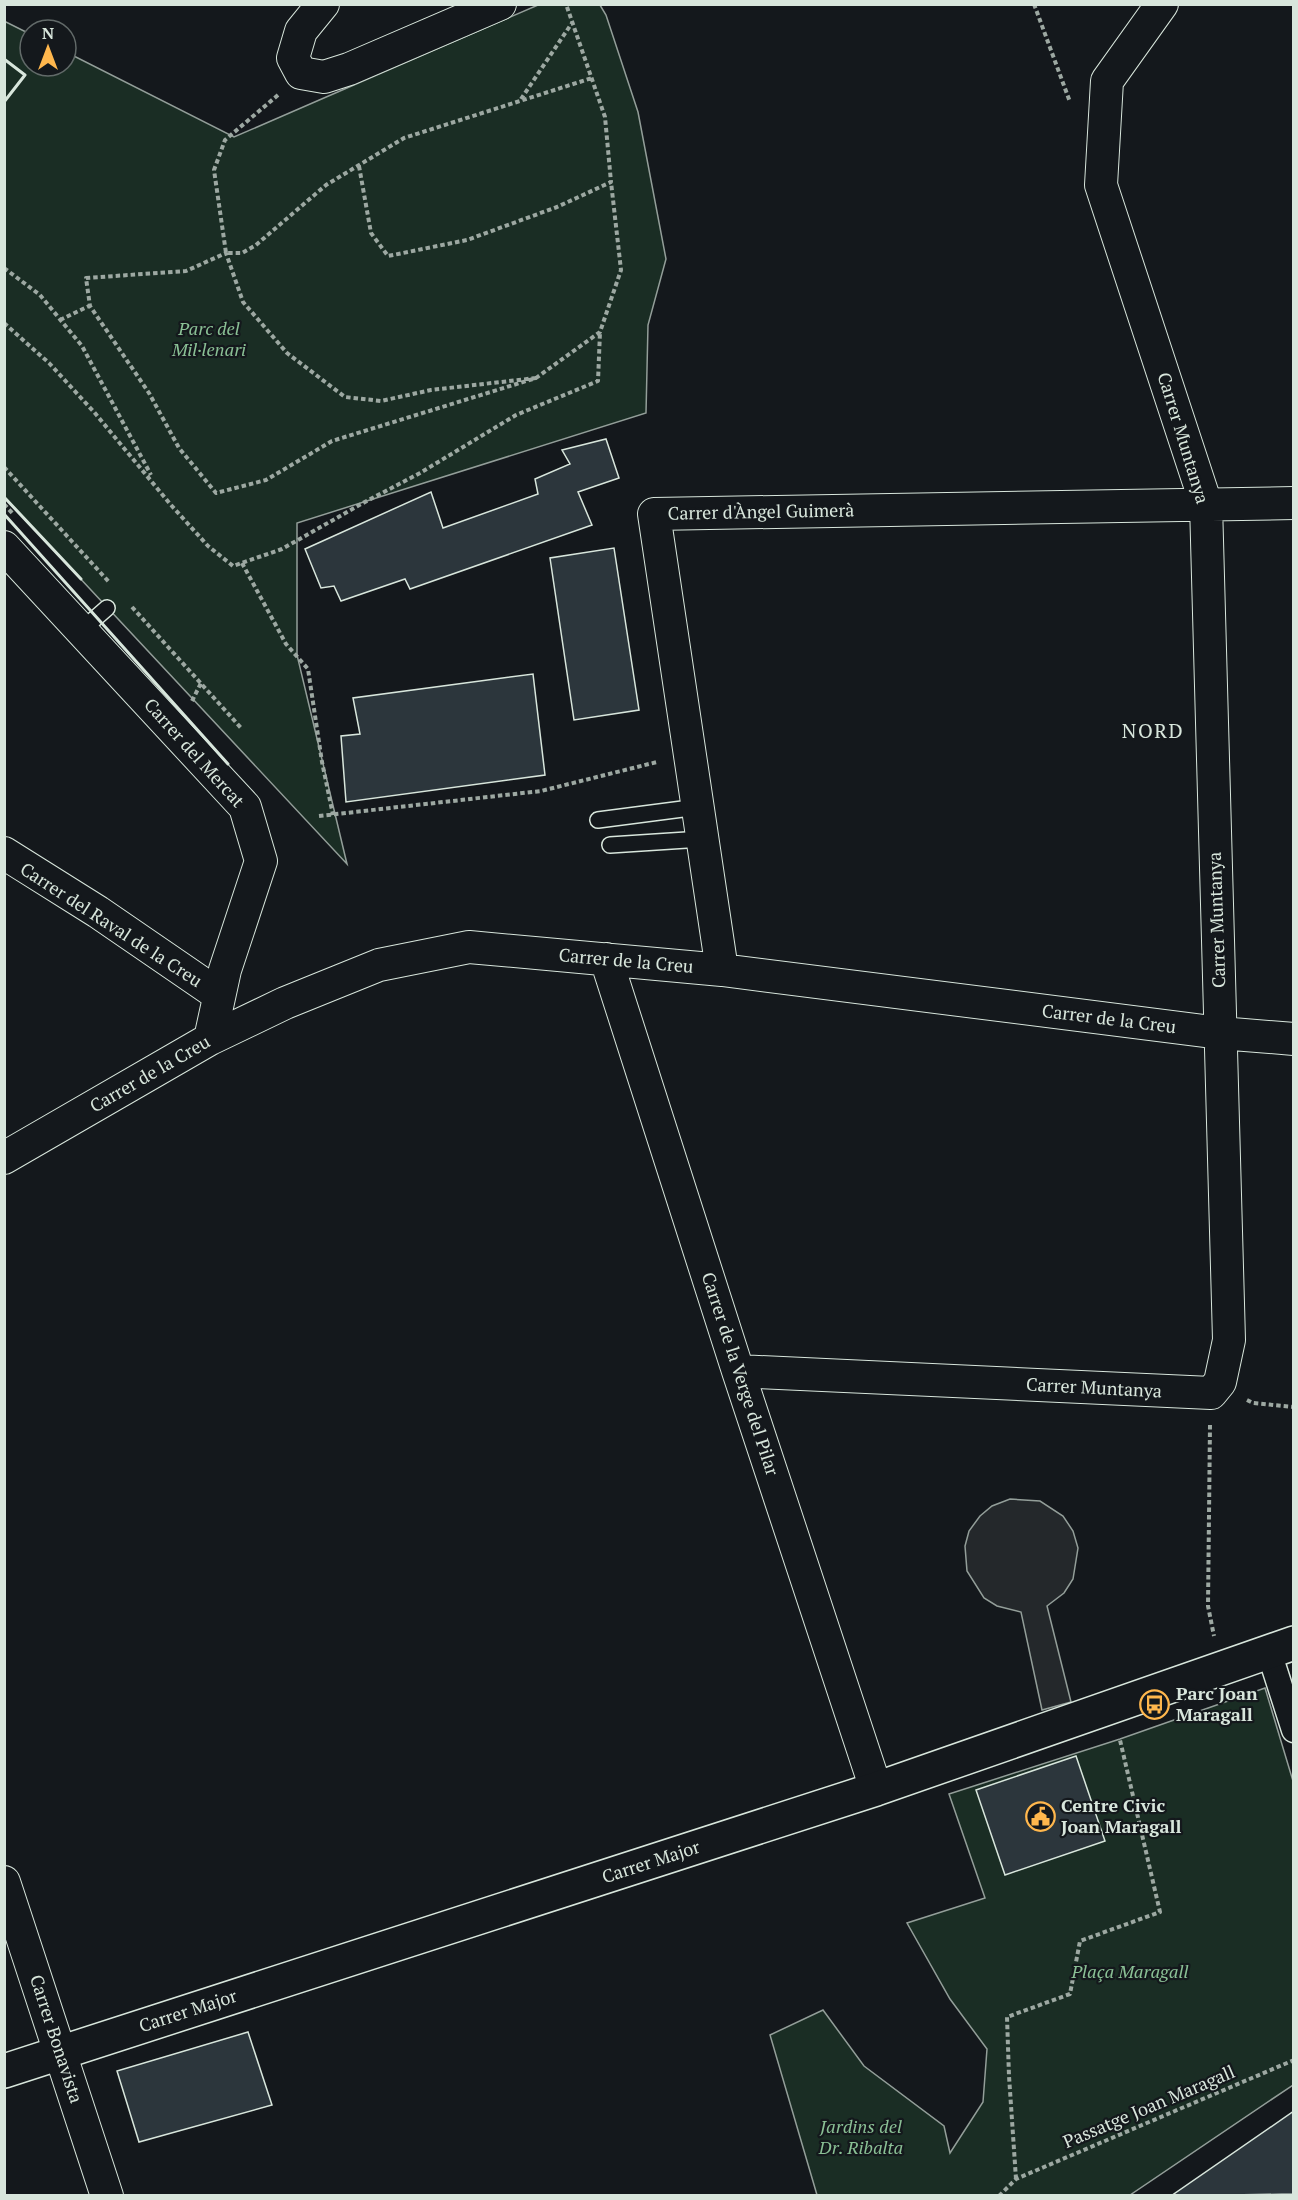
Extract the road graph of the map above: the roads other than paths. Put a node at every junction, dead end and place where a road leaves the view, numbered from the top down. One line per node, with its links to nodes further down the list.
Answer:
1 (323, 4): 2 (street)
2 (500, 4)
3 (1162, 4): 5 (street, Carrer Muntanya)
4 (1293, 503): 5 (street, Carrer d'Àngel Guimerà)
5 (1206, 504): 9 (street, Carrer d'Àngel Guimerà); 17 (street, Carrer Muntanya)
6 (4, 547): 8 (street, Carrer del Mercat)
7 (106, 609): 8 (lane)
8 (82, 630): 16 (street, Carrer del Mercat)
9 (698, 807): 10 (lane); 11 (street, Carrer d'Àngel Guimerà)
10 (598, 820)
11 (702, 839): 12 (lane); 15 (street, Carrer d'Àngel Guimerà)
12 (610, 845)
13 (4, 853): 16 (street, Carrer del Raval de la Creu)
14 (606, 959): 15 (street, Carrer de la Creu); 18 (street, Carrer de la Creu); 21 (street, Carrer de la Verge del Pilar)
15 (722, 970): 17 (street, Carrer de la Creu)
16 (219, 995): 18 (street, Carrer del Mercat)
17 (1220, 1034): 19 (street, Carrer de la Creu); 21 (street, Carrer Muntanya)
18 (210, 1039): 20 (street, Carrer de la Creu)
19 (1293, 1039)
20 (4, 1158)
21 (738, 1371): 24 (street, Carrer de la Verge del Pilar)
22 (1281, 1648): 23 (street); 24 (street, Carrer Major)
23 (1293, 1730)
24 (876, 1789): 26 (street, Carrer Major)
25 (4, 1882): 26 (street, Carrer Bonavista)
26 (60, 2053): 27 (street, Carrer Major); 28 (street, Carrer Bonavista)
27 (4, 2071)
28 (107, 2196)

